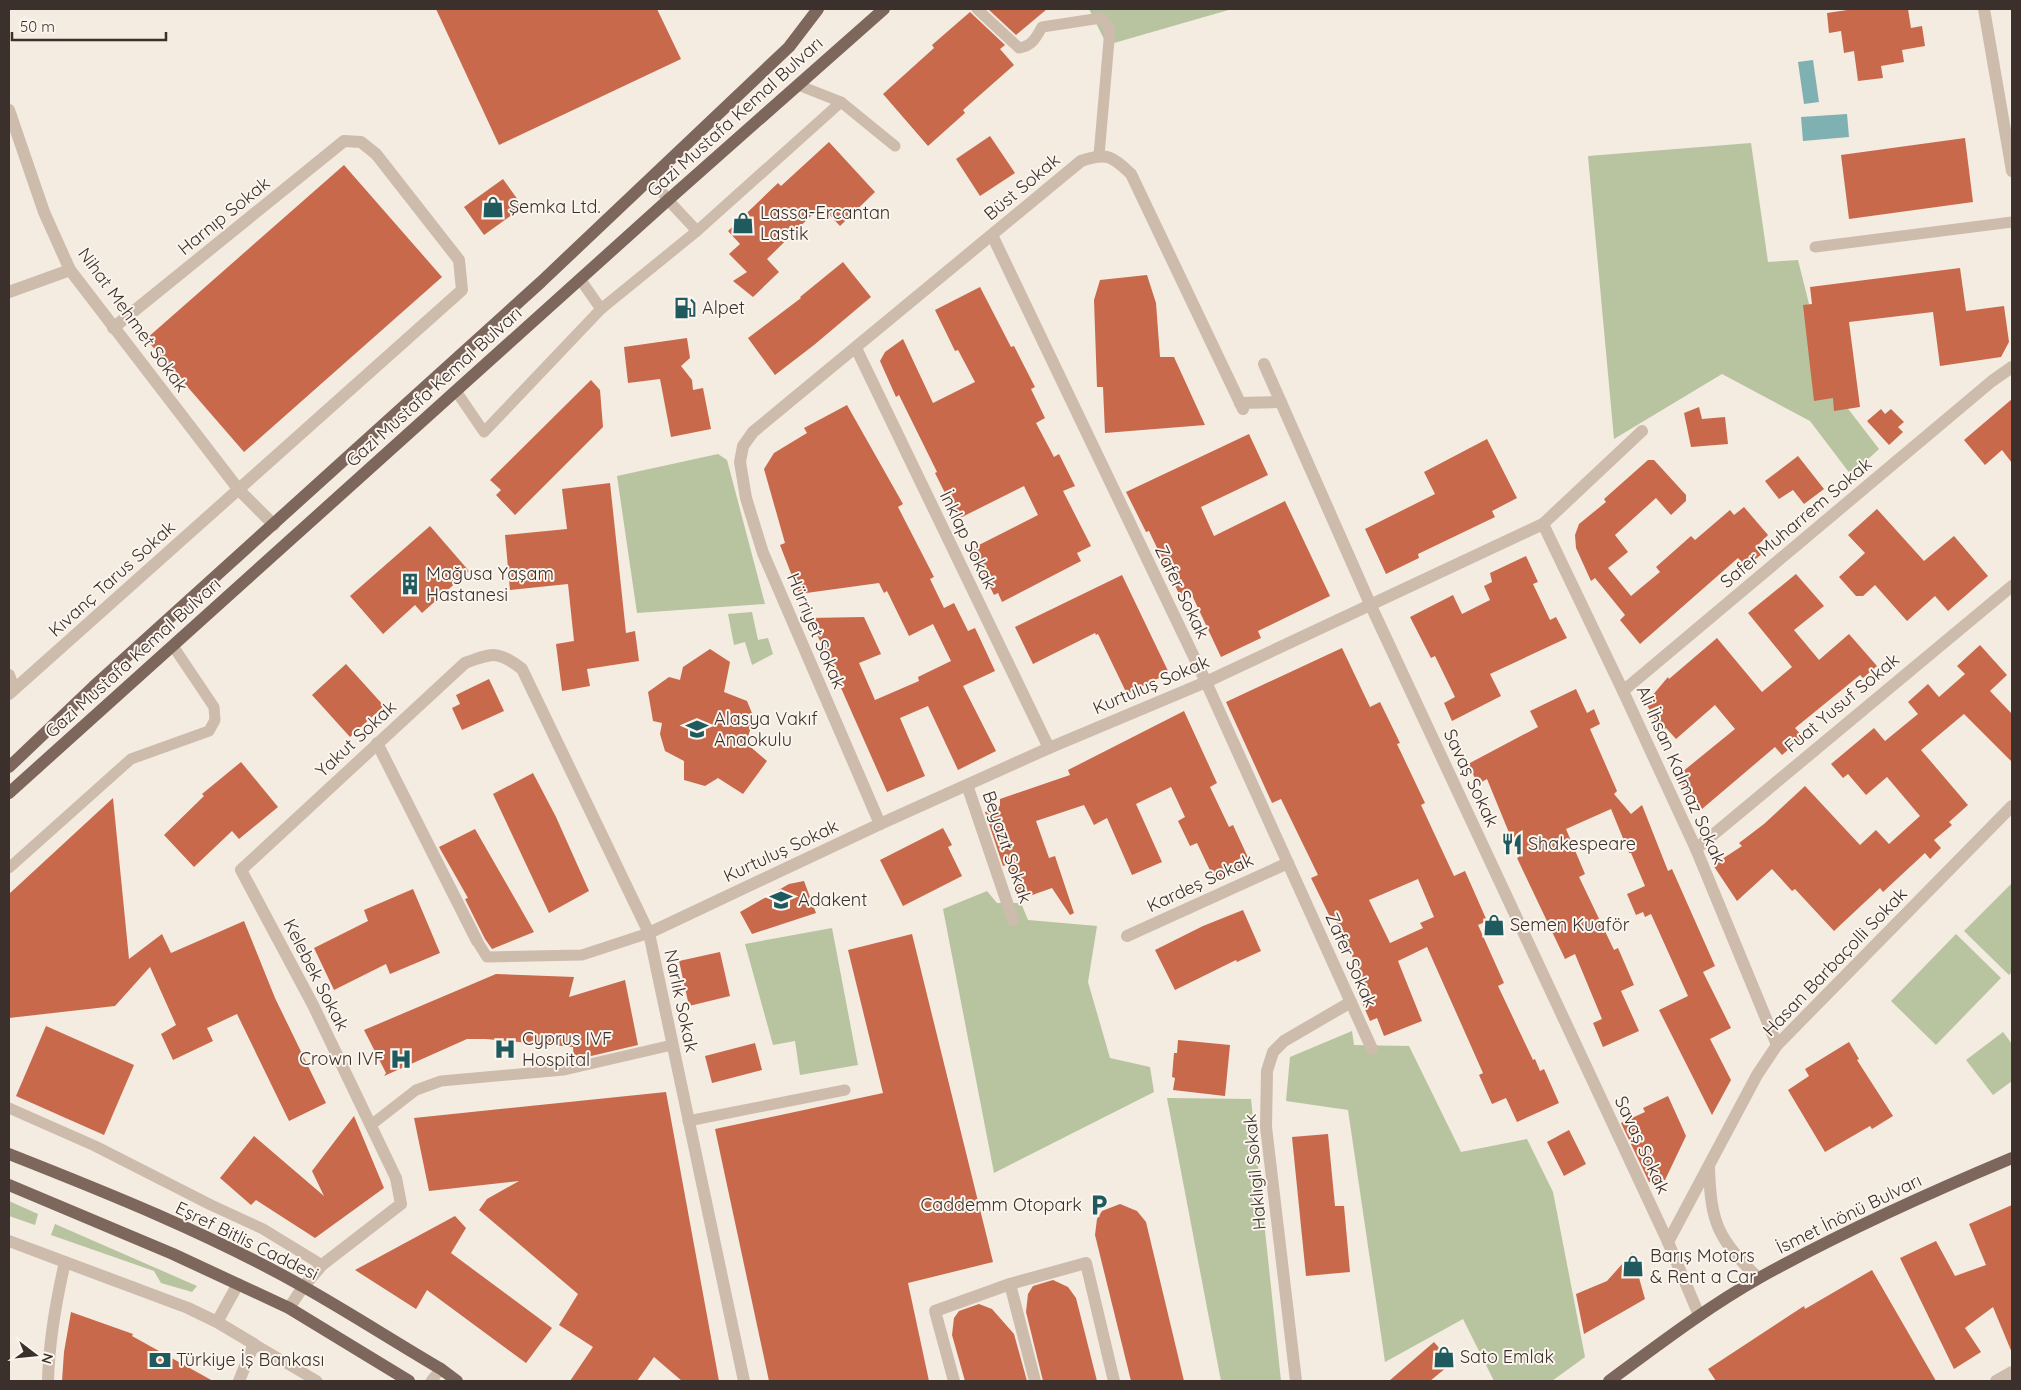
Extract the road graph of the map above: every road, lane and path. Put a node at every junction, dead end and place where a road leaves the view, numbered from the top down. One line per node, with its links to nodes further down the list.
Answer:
1 (818, 9): 12 (main road, Gazi Mustafa Kemal Bulvarı)
2 (884, 9): 5 (main road, Gazi Mustafa Kemal Bulvarı)
3 (977, 9): 10 (lane)
4 (1984, 9): 11 (street)
5 (798, 84): 6 (lane); 13 (main road, Gazi Mustafa Kemal Bulvarı)
6 (841, 102): 9 (lane); 15 (lane)
7 (9, 110): 18 (street, Nihat Mehmet Sokak)
8 (361, 142): 22 (street, Harnıp Sokak); 30 (street, Kıvanç Tarus Sokak)
9 (895, 146)
10 (1099, 155): 16 (street, Büst Sokak); 27 (street)
11 (2012, 171)
12 (652, 178): 13 (lane); 32 (main road, Gazi Mustafa Kemal Bulvarı)
13 (668, 200): 15 (lane); 19 (main road, Gazi Mustafa Kemal Bulvarı)
14 (2012, 222): 17 (lane)
15 (697, 231): 21 (lane)
16 (992, 235): 23 (street, Büst Sokak); 38 (street, Zafer Sokak)
17 (1814, 247)
18 (70, 270): 20 (street); 22 (street, Nihat Mehmet Sokak)
19 (580, 279): 21 (lane); 26 (main road, Gazi Mustafa Kemal Bulvarı)
20 (9, 292)
21 (601, 310): 26 (lane)
22 (113, 328): 30 (street, Nihat Mehmet Sokak)
23 (856, 348): 29 (street, Büst Sokak); 42 (street, İnklap Sokak)
24 (1264, 364): 27 (street, Savaş Sokak)
25 (2012, 368): 39 (street, Safer Muharrem Sokak)
26 (456, 391): 35 (main road, Gazi Mustafa Kemal Bulvarı)
27 (1281, 402): 34 (street, Savaş Sokak)
28 (1642, 431): 31 (street, Kurtuluş Sokak)
29 (743, 446): 47 (street, Hürriyet Sokak)
30 (239, 490): 32 (street, Nihat Mehmet Sokak); 40 (street, Kıvanç Tarus Sokak)
31 (1543, 524): 34 (street, Kurtuluş Sokak); 39 (street, Ali İhsan Kalmaz Sokak)
32 (274, 525): 43 (main road, Gazi Mustafa Kemal Bulvarı)
33 (2012, 586): 48 (street, Fuat Yusuf Sokak)
34 (1371, 606): 38 (street, Kurtuluş Sokak); 69 (street, Savaş Sokak)
35 (173, 646): 45 (main road, Gazi Mustafa Kemal Bulvarı); 50 (lane)
36 (506, 657): 41 (street, Yakut Sokak); 53 (street, Narlık Sokak)
37 (9, 675): 40 (street)
38 (1206, 682): 42 (street, Kurtuluş Sokak); 49 (street, Zafer Sokak)
39 (1623, 691): 48 (street, Ali İhsan Kalmaz Sokak)
40 (12, 692)
41 (378, 743): 51 (street, Yakut Sokak); 55 (street)
42 (1049, 748): 44 (street, Kurtuluş Sokak)
43 (9, 767)
44 (967, 784): 47 (street, Kurtuluş Sokak); 52 (street, Beyazıt Sokak)
45 (9, 793)
46 (2012, 806): 58 (street, Hasan Barbaçolli Sokak)
47 (880, 824): 53 (street, Kurtuluş Sokak)
48 (1696, 849): 58 (street, Ali İhsan Kalmaz Sokak)
49 (1288, 863): 54 (street, Kardeş Sokak); 56 (street, Zafer Sokak)
50 (9, 868)
51 (241, 870): 63 (street, Kelebek Sokak)
52 (1014, 920)
53 (649, 933): 55 (lane); 57 (street, Narlık Sokak)
54 (1127, 936)
55 (477, 941)
56 (1351, 1002): 59 (street, Zafer Sokak); 92 (street, Haklıgil Sokak)
57 (672, 1045): 62 (street, Narlık Sokak); 63 (lane)
58 (1777, 1045): 66 (street, Hasan Barbaçolli Sokak)
59 (1372, 1048)
60 (845, 1090): 62 (lane)
61 (9, 1108): 71 (lane)
62 (688, 1121): 88 (street, Narlık Sokak)
63 (371, 1125): 71 (street, Kelebek Sokak)
64 (9, 1154): 75 (main road, Eşref Bitlis Caddesi)
65 (2012, 1158): 72 (main road, İsmet İnönü Bulvarı)
66 (1709, 1168): 69 (street, Hasan Barbaçolli Sokak); 72 (street)
67 (9, 1185): 73 (main road)
68 (9, 1241): 70 (street)
69 (1668, 1242): 77 (street, Savaş Sokak)
70 (65, 1262): 78 (street); 82 (street)
71 (322, 1265): 75 (street, Kelebek Sokak)
72 (1758, 1278): 77 (main road, İsmet İnönü Bulvarı)
73 (238, 1284): 76 (main road); 78 (street)
74 (1010, 1284): 89 (street); 90 (street); 91 (street)
75 (303, 1287): 76 (street, Kelebek Sokak); 80 (main road, Eşref Bitlis Caddesi)
76 (289, 1308): 85 (main road)
77 (1699, 1315): 93 (main road, İsmet İnönü Bulvarı)
78 (217, 1322): 79 (street)
79 (254, 1344): 83 (street); 84 (lane)
80 (441, 1369): 86 (lane); 87 (main road, Eşref Bitlis Caddesi)
81 (2012, 1372): 94 (street)
82 (48, 1381)
83 (240, 1381)
84 (317, 1381)
85 (409, 1381)
86 (431, 1381)
87 (457, 1381)
88 (744, 1381)
89 (954, 1381)
90 (1035, 1381)
91 (1114, 1381)
92 (1296, 1381)
93 (1609, 1381)
94 (1996, 1381)

